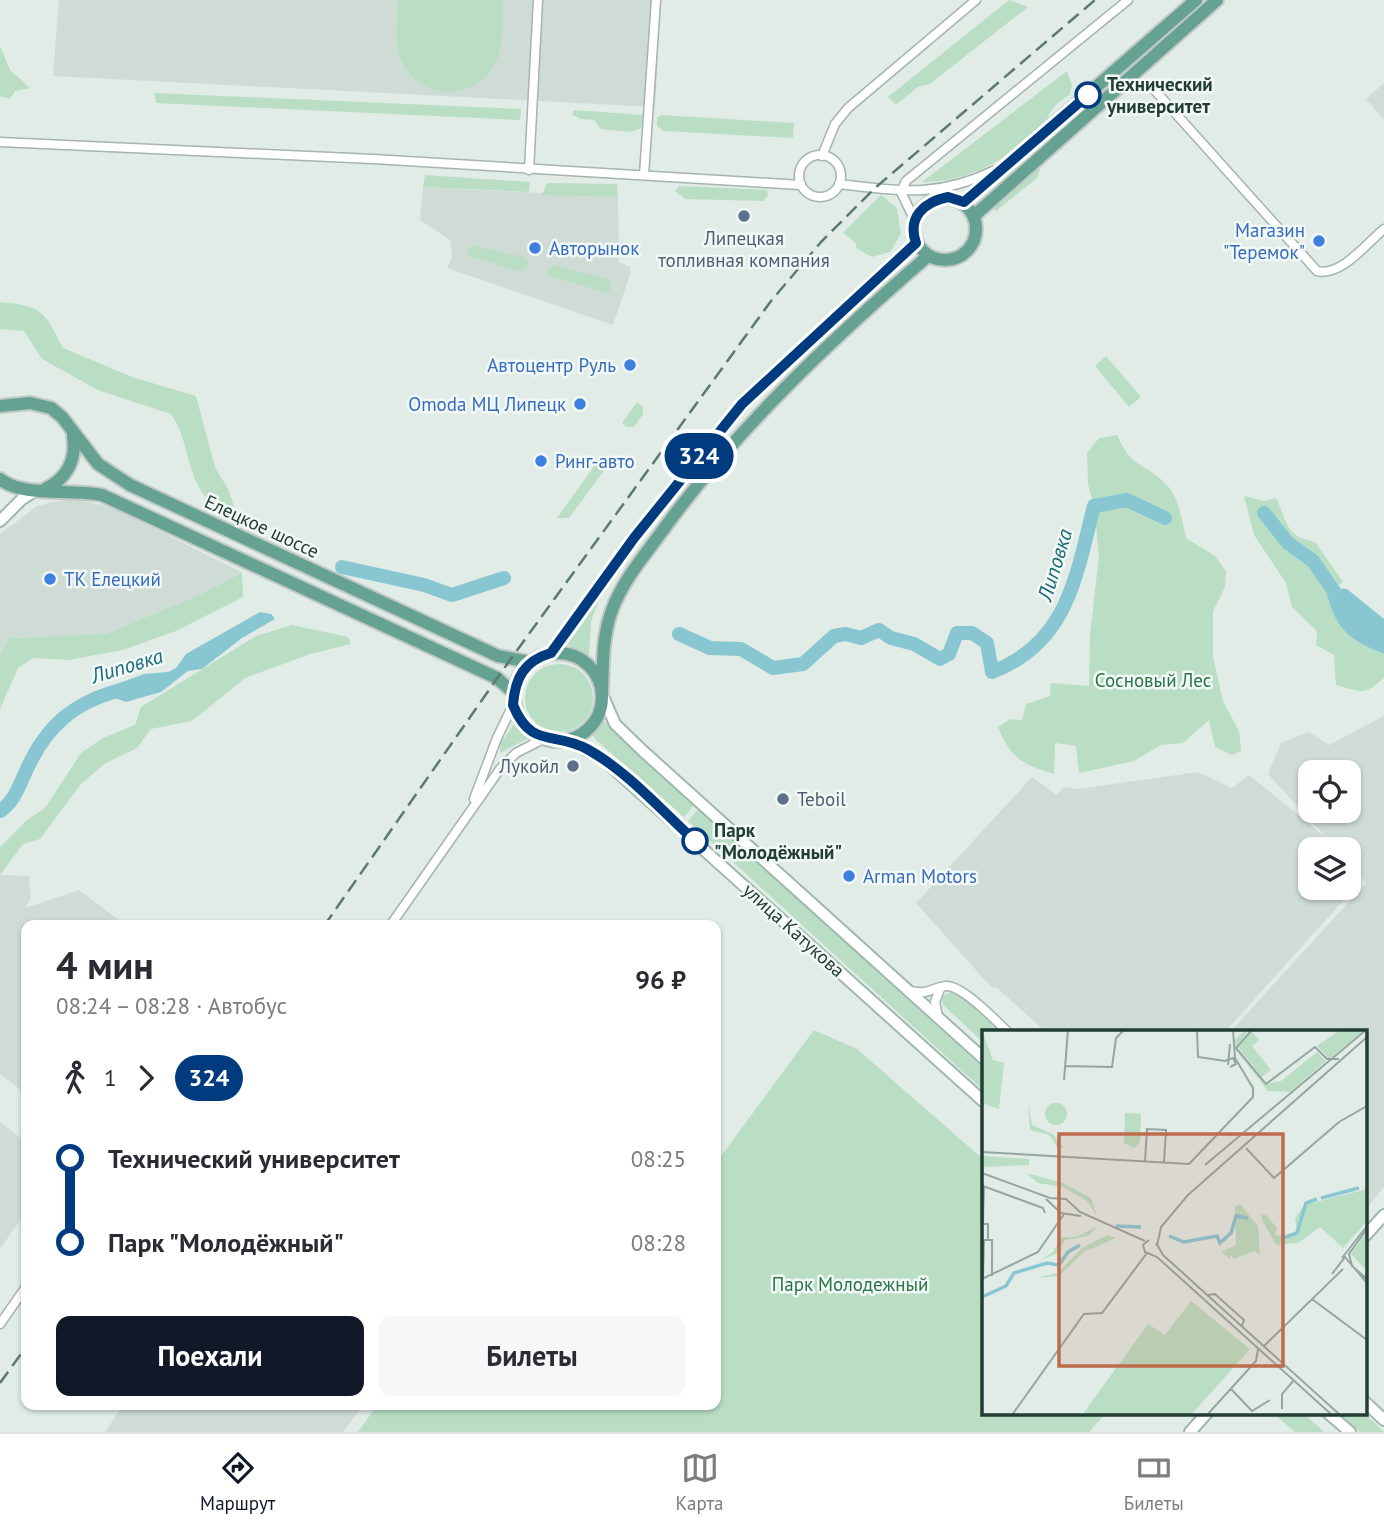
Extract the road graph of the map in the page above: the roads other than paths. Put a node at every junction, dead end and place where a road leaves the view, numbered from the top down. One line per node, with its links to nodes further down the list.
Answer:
1 (538, 0): 11 (street)
2 (656, 0): 12 (street)
3 (976, 0): 9 (street)
4 (1128, 0): 15 (street)
5 (1196, 0): 10 (main road)
6 (1217, 0): 19 (main road)
7 (1150, 85): 21 (street)
8 (0, 142): 11 (street)
9 (822, 156): 13 (street); 14 (street)
10 (1010, 163): 16 (street); 18 (main road)
11 (530, 170): 12 (street)
12 (644, 175): 14 (street)
13 (839, 184): 14 (street); 15 (street)
14 (801, 185)
15 (901, 192): 16 (street); 20 (street)
16 (931, 192): 17 (street)
17 (948, 197): 18 (main road); 20 (main road)
18 (964, 202): 19 (main road)
19 (975, 215): 23 (main road)
20 (914, 219): 22 (main road)
21 (1384, 229)
22 (916, 243): 23 (main road); 31 (main road)
23 (928, 256): 33 (main road)
24 (23, 404): 25 (main road, Елецкое шоссе); 26 (main road); 27 (main road, Елецкое шоссе)
25 (0, 405)
26 (0, 415)
27 (71, 429): 29 (main road); 32 (main road, Елецкое шоссе)
28 (0, 480): 29 (main road, Елецкое шоссе)
29 (39, 490): 30 (main road); 34 (main road, Елецкое шоссе)
30 (0, 521)
31 (551, 653): 32 (main road); 33 (main road)
32 (530, 662): 34 (main road)
33 (603, 694): 36 (main road); 40 (main road, улица Катукова)
34 (514, 699): 35 (main road); 37 (street)
35 (543, 739): 36 (main road); 37 (street)
36 (566, 740): 44 (main road, улица Катукова)
37 (469, 811): 38 (street)
38 (394, 920)
39 (946, 986): 40 (street); 41 (street); 42 (street)
40 (909, 991): 41 (main road, улица Катукова)
41 (938, 1018): 43 (main road, улица Катукова)
42 (1006, 1030)
43 (982, 1057)
44 (982, 1100)
45 (1384, 1215): 46 (main road)
46 (1366, 1235)
47 (21, 1294): 48 (street)
48 (0, 1324)
49 (1366, 1403): 52 (main road)
50 (1206, 1414): 53 (main road)
51 (1329, 1414): 54 (main road)
52 (1384, 1420)
53 (1190, 1432)
54 (1350, 1432)

